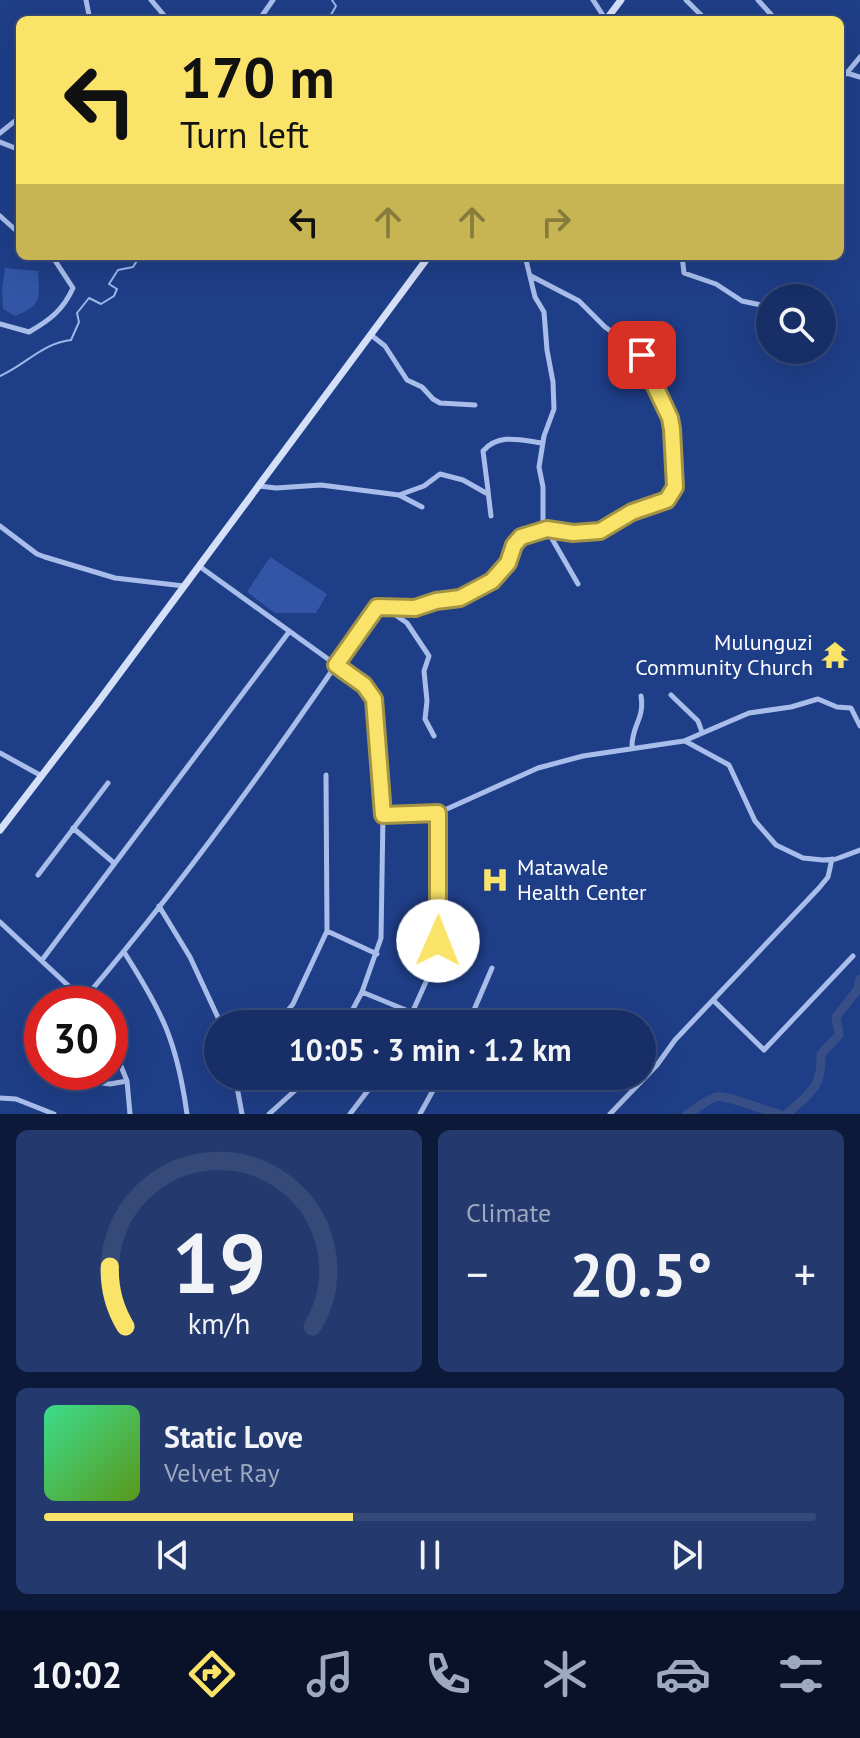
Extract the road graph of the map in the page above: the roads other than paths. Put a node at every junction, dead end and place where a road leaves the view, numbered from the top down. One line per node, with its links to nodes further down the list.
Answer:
1 (151, 0): 4 (street)
2 (686, 0): 5 (street)
3 (758, 0): 6 (street)
4 (165, 16)
5 (702, 16)
6 (772, 16)
7 (860, 57): 8 (street)
8 (844, 71)
9 (16, 120): 10 (street)
10 (0, 133)
11 (0, 216): 12 (street)
12 (16, 230)
13 (55, 260): 19 (street)
14 (426, 260): 20 (main road)
15 (527, 260): 17 (street)
16 (682, 260): 18 (street)
17 (531, 276): 22 (street); 29 (street)
18 (756, 304)
19 (0, 324)
20 (371, 335): 21 (street); 23 (main road)
21 (475, 405)
22 (542, 443): 24 (street); 29 (street)
23 (258, 485): 25 (street); 30 (main road)
24 (488, 490): 25 (street); 27 (street)
25 (399, 495): 26 (street)
26 (422, 507)
27 (491, 516)
28 (0, 526): 32 (street)
29 (547, 529): 31 (street); 33 (street)
30 (199, 566): 32 (main road); 34 (street)
31 (578, 584)
32 (185, 586): 44 (main road)
33 (384, 607): 35 (street); 40 (street)
34 (289, 632): 35 (street); 53 (street)
35 (336, 665): 48 (street); 55 (street)
36 (671, 695): 39 (street)
37 (641, 696): 42 (street)
38 (860, 726): 39 (street)
39 (702, 732): 41 (street)
40 (434, 736)
41 (684, 741): 42 (street); 52 (street)
42 (632, 748): 47 (street)
43 (0, 753): 44 (street)
44 (40, 775): 50 (main road)
45 (326, 775): 57 (street)
46 (108, 783): 49 (street)
47 (438, 813): 48 (street); 71 (street)
48 (383, 815): 59 (street)
49 (73, 828): 53 (street); 54 (street)
50 (0, 830)
51 (860, 850): 52 (street)
52 (832, 859): 66 (street)
53 (114, 863): 61 (street)
54 (38, 875)
55 (159, 906): 58 (street); 67 (street)
56 (0, 922): 61 (street)
57 (327, 931): 59 (street); 68 (street)
58 (124, 952): 64 (street); 81 (street)
59 (377, 954): 65 (street)
60 (853, 956): 66 (street)
61 (42, 960): 63 (street)
62 (492, 968): 72 (street)
63 (70, 986)
64 (98, 986)
65 (362, 992): 69 (street); 70 (street)
66 (714, 1001): 86 (street)
67 (215, 1010)
68 (288, 1010)
69 (352, 1010)
70 (406, 1010)
71 (414, 1010)
72 (474, 1010)
73 (128, 1090): 80 (street)
74 (238, 1090): 82 (street)
75 (296, 1090): 83 (street)
76 (368, 1090): 84 (street)
77 (433, 1090): 85 (street)
78 (0, 1098): 79 (street)
79 (54, 1114)
80 (130, 1114)
81 (187, 1114)
82 (242, 1114)
83 (269, 1114)
84 (350, 1114)
85 (420, 1114)
86 (610, 1114)

